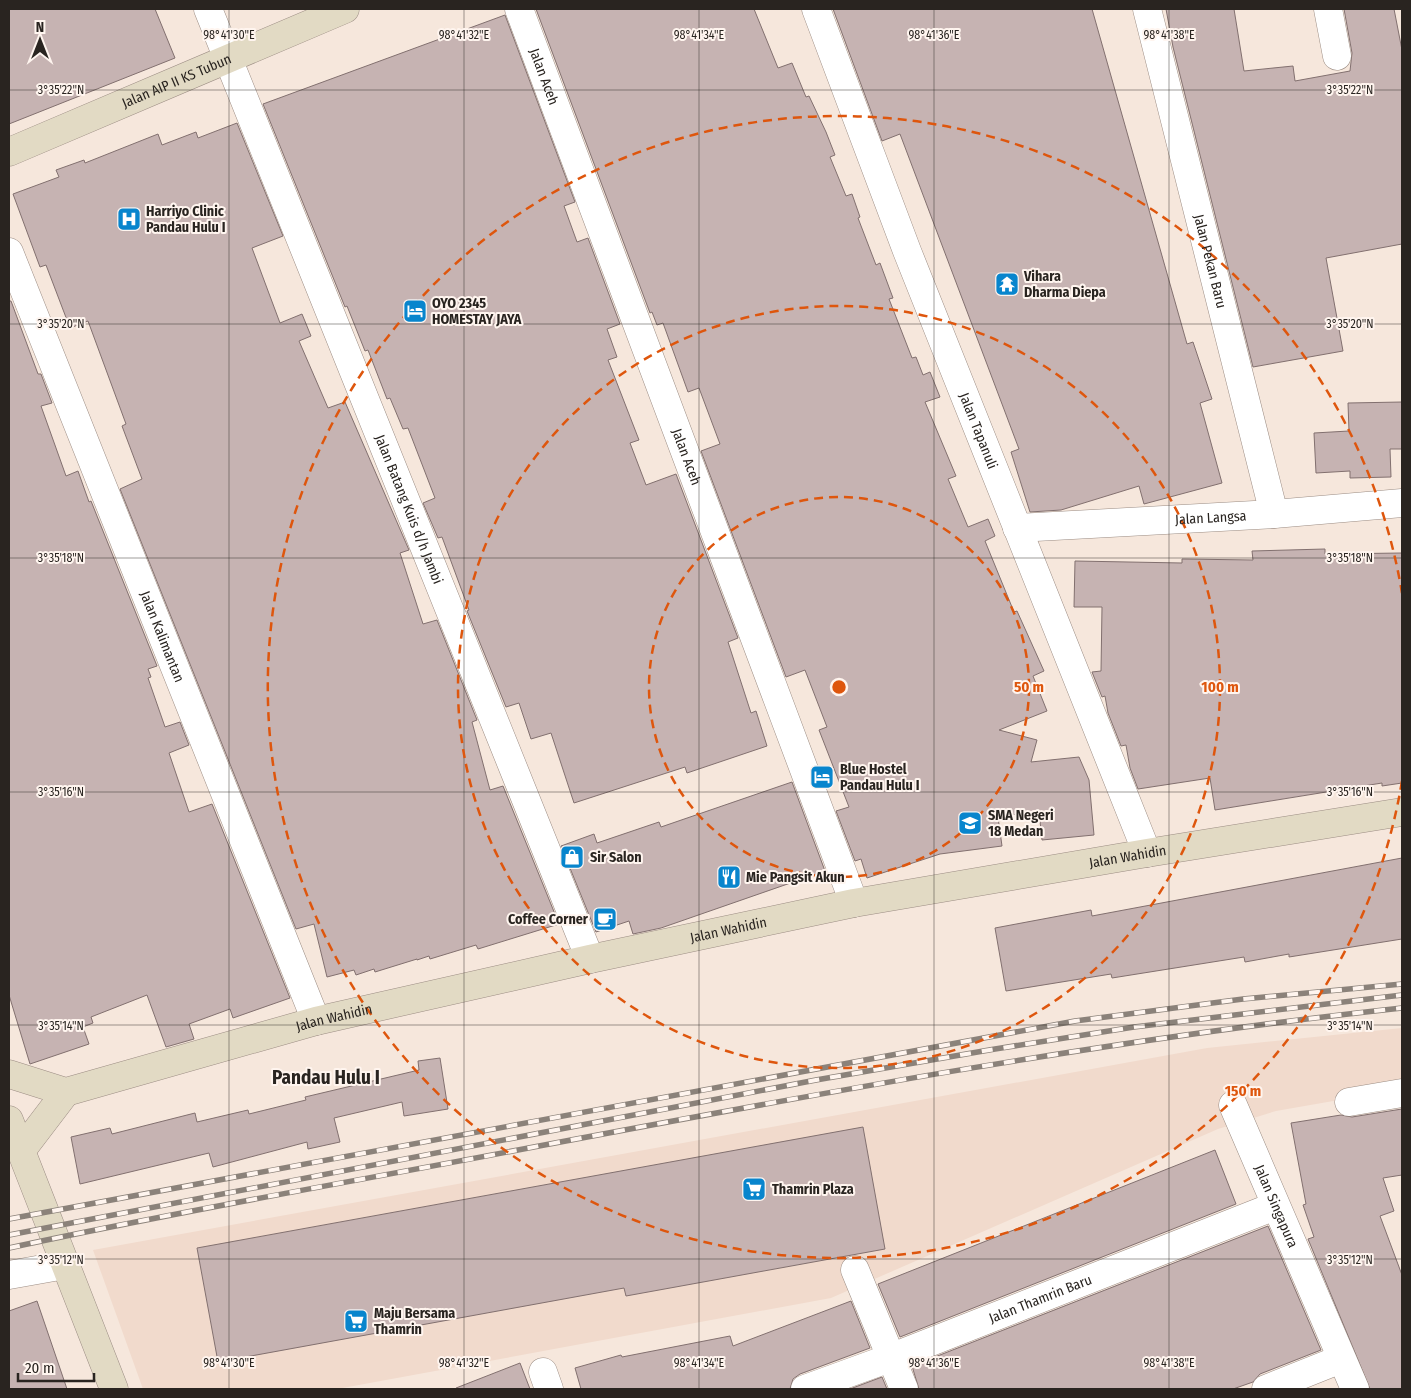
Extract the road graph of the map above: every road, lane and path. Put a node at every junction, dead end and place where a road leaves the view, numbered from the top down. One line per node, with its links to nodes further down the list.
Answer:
1 (208, 9): 8 (street, Jalan Batang Kuis d/h Jambi)
2 (345, 9): 8 (street, Jalan AIP II KS Tubun)
3 (519, 9): 16 (street, Jalan Aceh)
4 (816, 9): 13 (street, Jalan Tapanuli)
5 (1147, 9): 12 (street, Jalan Pekan Baru)
6 (1328, 9): 7 (street)
7 (1337, 56)
8 (227, 58): 9 (street, Jalan AIP II KS Tubun); 17 (street, Jalan Batang Kuis d/h Jambi)
9 (9, 152)
10 (9, 252): 18 (street, Jalan Kalimantan)
11 (1402, 503): 12 (street, Jalan Langsa)
12 (1274, 514): 13 (street, Jalan Langsa)
13 (1017, 528): 15 (street, Jalan Tapanuli)
14 (1402, 812): 15 (street, Jalan Wahidin)
15 (1147, 852): 16 (street, Jalan Wahidin)
16 (854, 903): 17 (street, Jalan Wahidin)
17 (590, 959): 18 (street, Jalan Wahidin)
18 (316, 1021): 20 (street, Jalan Wahidin)
19 (9, 1074): 20 (street)
20 (66, 1092): 25 (street)
21 (1402, 1093): 22 (street)
22 (1350, 1102)
23 (1233, 1105): 26 (street, Jalan Singapura)
24 (9, 1120): 25 (street)
25 (21, 1151): 27 (street)
26 (1275, 1206): 30 (street, Jalan Thamrin Baru); 31 (street, Jalan Singapura)
27 (65, 1265): 29 (street); 32 (street)
28 (855, 1270): 30 (street)
29 (9, 1276)
30 (890, 1358): 33 (street, Jalan Thamrin Baru); 34 (street)
31 (1341, 1359): 35 (street); 36 (street, Jalan Singapura)
32 (114, 1389)
33 (804, 1389)
34 (904, 1389)
35 (1266, 1389)
36 (1355, 1389)

